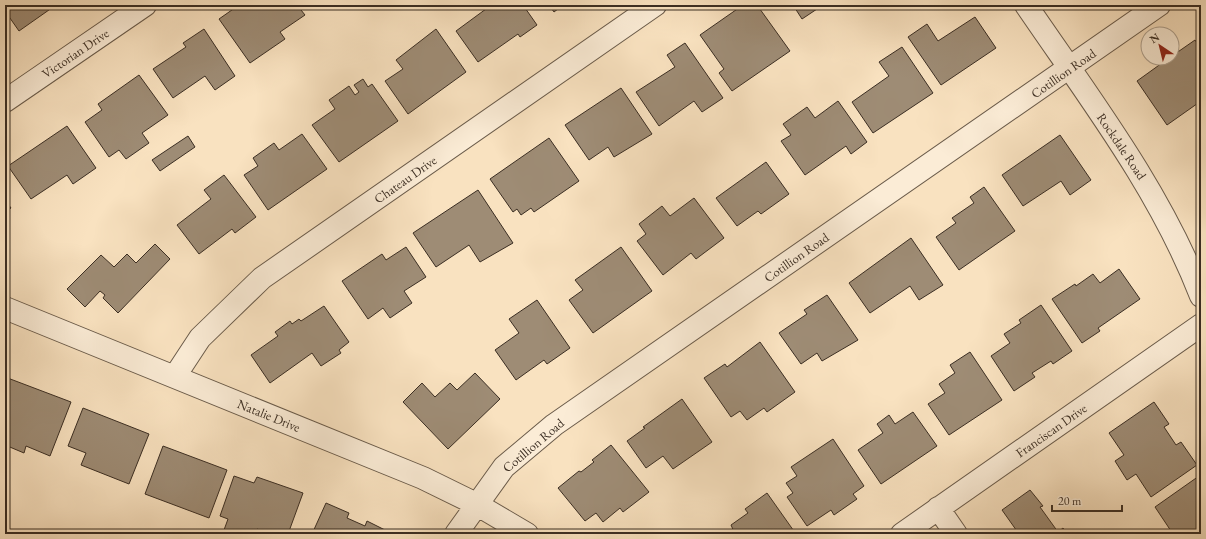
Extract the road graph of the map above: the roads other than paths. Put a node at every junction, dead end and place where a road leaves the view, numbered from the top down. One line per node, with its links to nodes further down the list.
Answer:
1 (655, 5): 10 (street, Chateau Drive)
2 (1026, 5): 5 (street, Rockdale Road)
3 (1160, 5): 5 (street, Cotillion Road)
4 (141, 6): 6 (street, Victorian Drive)
5 (1069, 68): 7 (street, Rockdale Road); 11 (street, Cotillion Road)
6 (5, 101)
7 (1201, 296)
8 (5, 308): 10 (street, Natalie Drive)
9 (1201, 326): 12 (street, Franciscan Drive)
10 (175, 376): 11 (street, Natalie Drive)
11 (476, 504): 13 (street, Cotillion Road); 14 (street, Natalie Drive)
12 (938, 508): 15 (street, Franciscan Drive); 16 (street)
13 (456, 534)
14 (527, 534)
15 (902, 534)
16 (956, 534)

